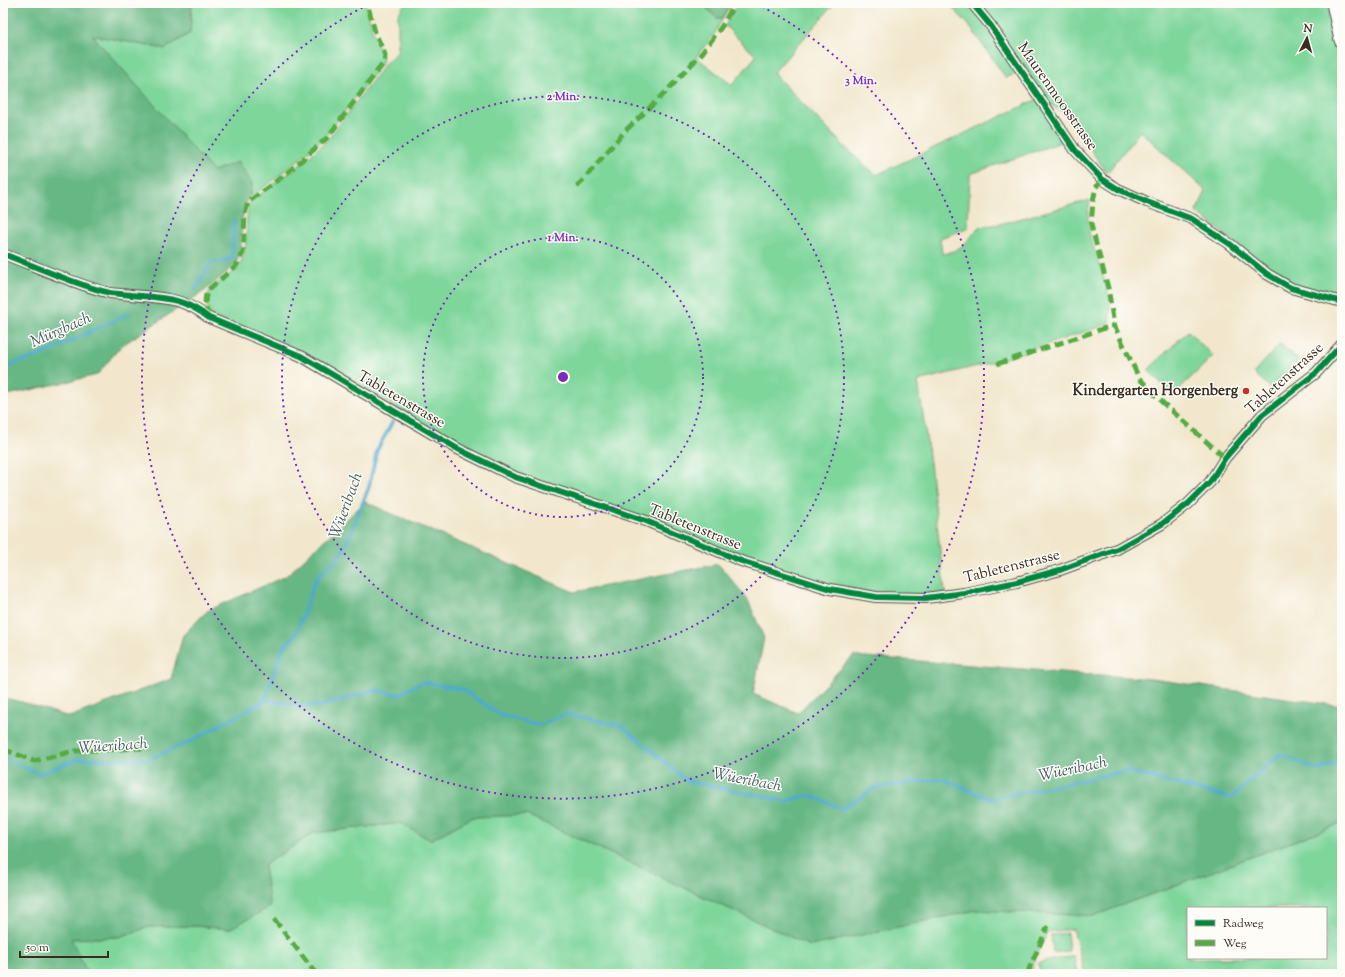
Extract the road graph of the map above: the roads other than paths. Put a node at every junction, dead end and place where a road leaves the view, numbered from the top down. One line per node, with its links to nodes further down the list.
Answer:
1 (972, 3): 5 (street, Maurenmoosstrasse)
2 (1334, 3): 3 (street)
3 (1342, 40)
4 (3, 254): 6 (street, Tabletenstrasse)
5 (1342, 302)
6 (1342, 344)

